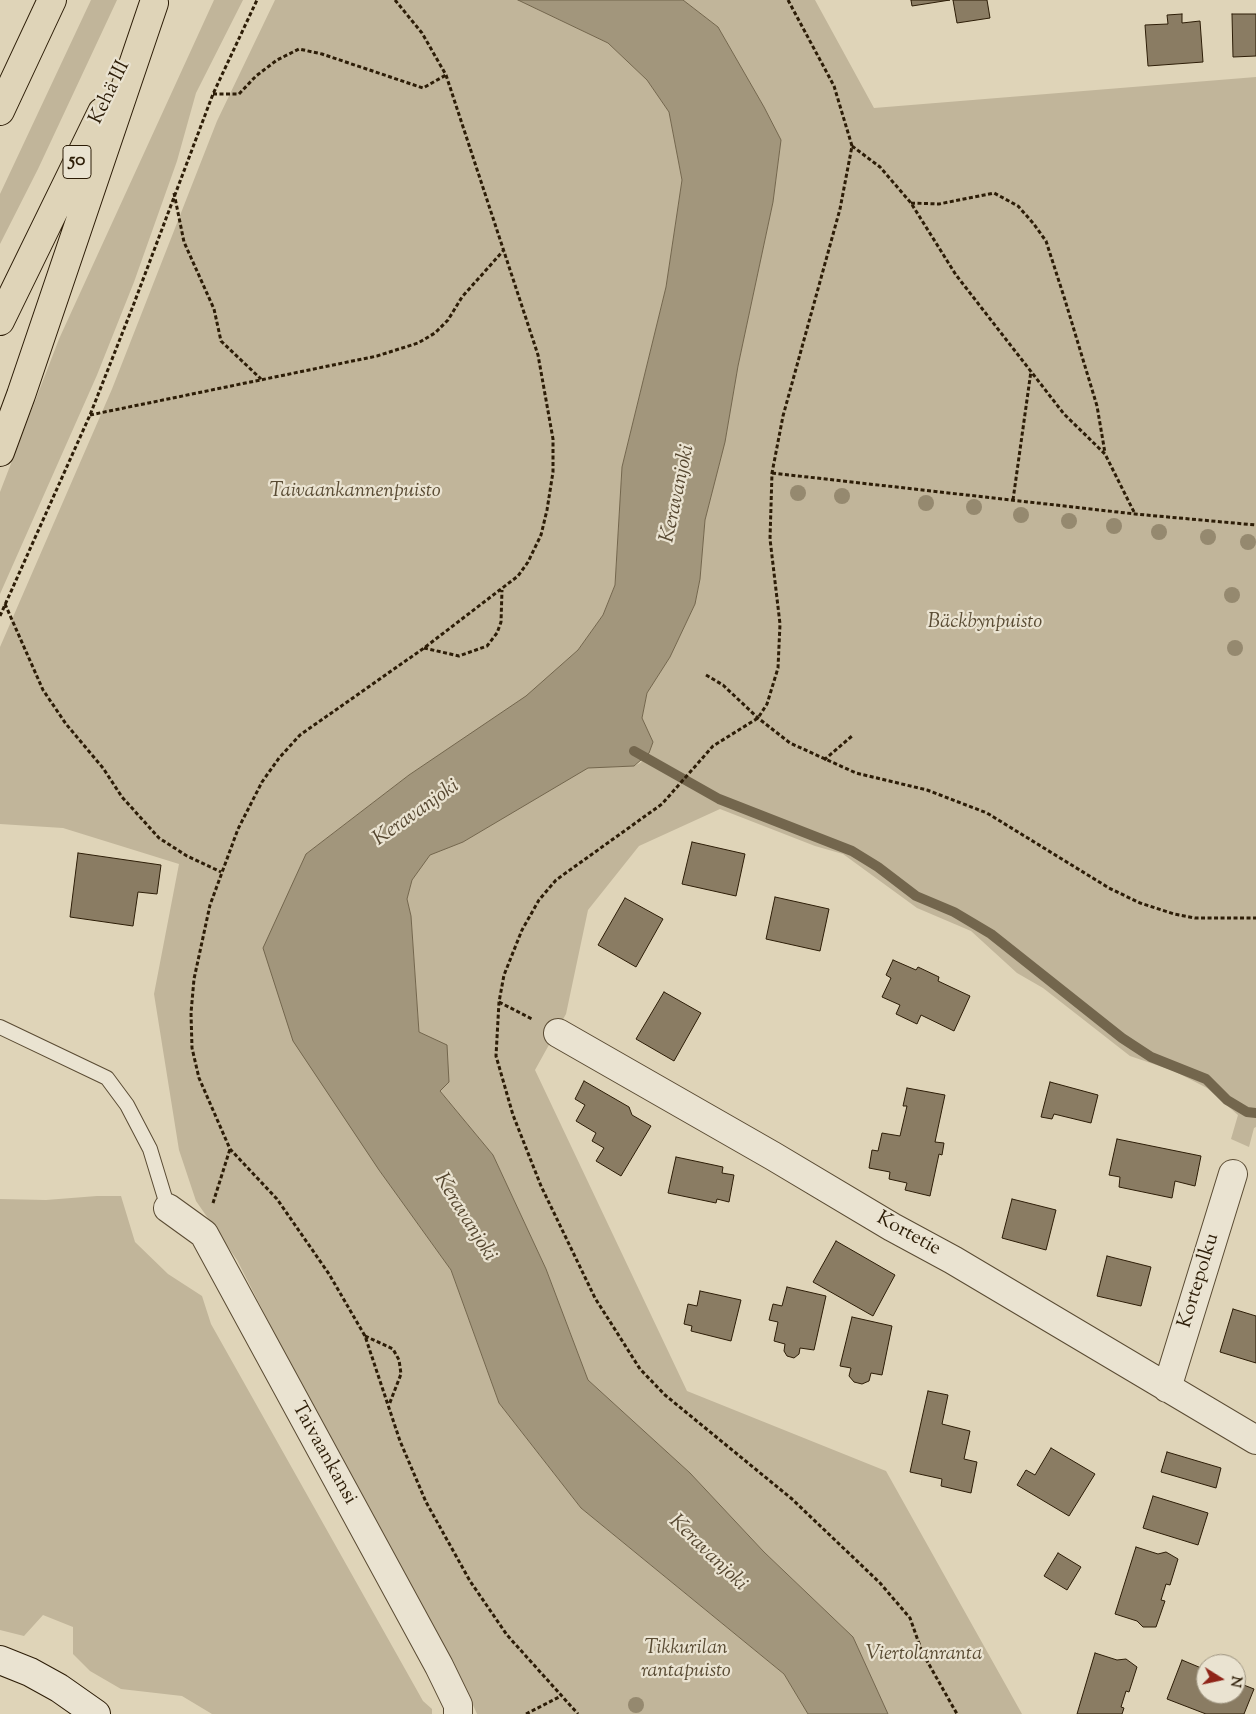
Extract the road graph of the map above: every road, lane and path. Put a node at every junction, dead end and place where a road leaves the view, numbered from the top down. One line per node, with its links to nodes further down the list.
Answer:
1 (52, 0): 8 (highway)
2 (257, 0): 7 (path)
3 (395, 0): 6 (path)
4 (788, 0): 9 (path)
5 (155, 2): 13 (highway, Kehä III / 50); 17 (highway)
6 (446, 75): 7 (path); 12 (path)
7 (213, 94): 10 (path)
8 (0, 111)
9 (852, 146): 11 (path); 19 (path)
10 (174, 192): 15 (path); 16 (path)
11 (911, 203): 14 (path); 18 (path)
12 (503, 251): 15 (path); 23 (path)
13 (0, 321)
14 (1032, 370): 18 (path); 20 (path)
15 (261, 379): 16 (path)
16 (90, 415): 24 (path)
17 (0, 452)
18 (1105, 454): 21 (path)
19 (772, 474): 20 (path); 28 (path)
20 (1012, 500): 21 (path)
21 (1135, 514): 22 (path)
22 (1256, 525)
23 (502, 589): 26 (path); 26 (path)
24 (5, 604): 25 (path); 31 (path)
25 (0, 616)
26 (424, 648): 31 (path)
27 (706, 675): 28 (path)
28 (758, 718): 30 (path); 33 (path)
29 (852, 736): 30 (path)
30 (824, 760): 32 (path)
31 (221, 872): 36 (path)
32 (1256, 918)
33 (499, 1002): 35 (path); 50 (path)
34 (0, 1028): 38 (lane)
35 (558, 1033): 41 (street, Kortetie)
36 (230, 1149): 39 (path); 40 (path)
37 (1233, 1174): 41 (street, Kortepolku)
38 (168, 1208): 39 (street, Taivaankansi)
39 (204, 1234): 47 (street, Taivaankansi)
40 (365, 1336): 42 (path); 42 (path)
41 (1167, 1388): 43 (street, Kortetie)
42 (388, 1406): 45 (path)
43 (1256, 1440)
44 (0, 1660): 46 (street)
45 (561, 1696): 48 (path); 49 (path)
46 (96, 1714)
47 (458, 1714)
48 (526, 1714)
49 (578, 1714)
50 (957, 1714)

